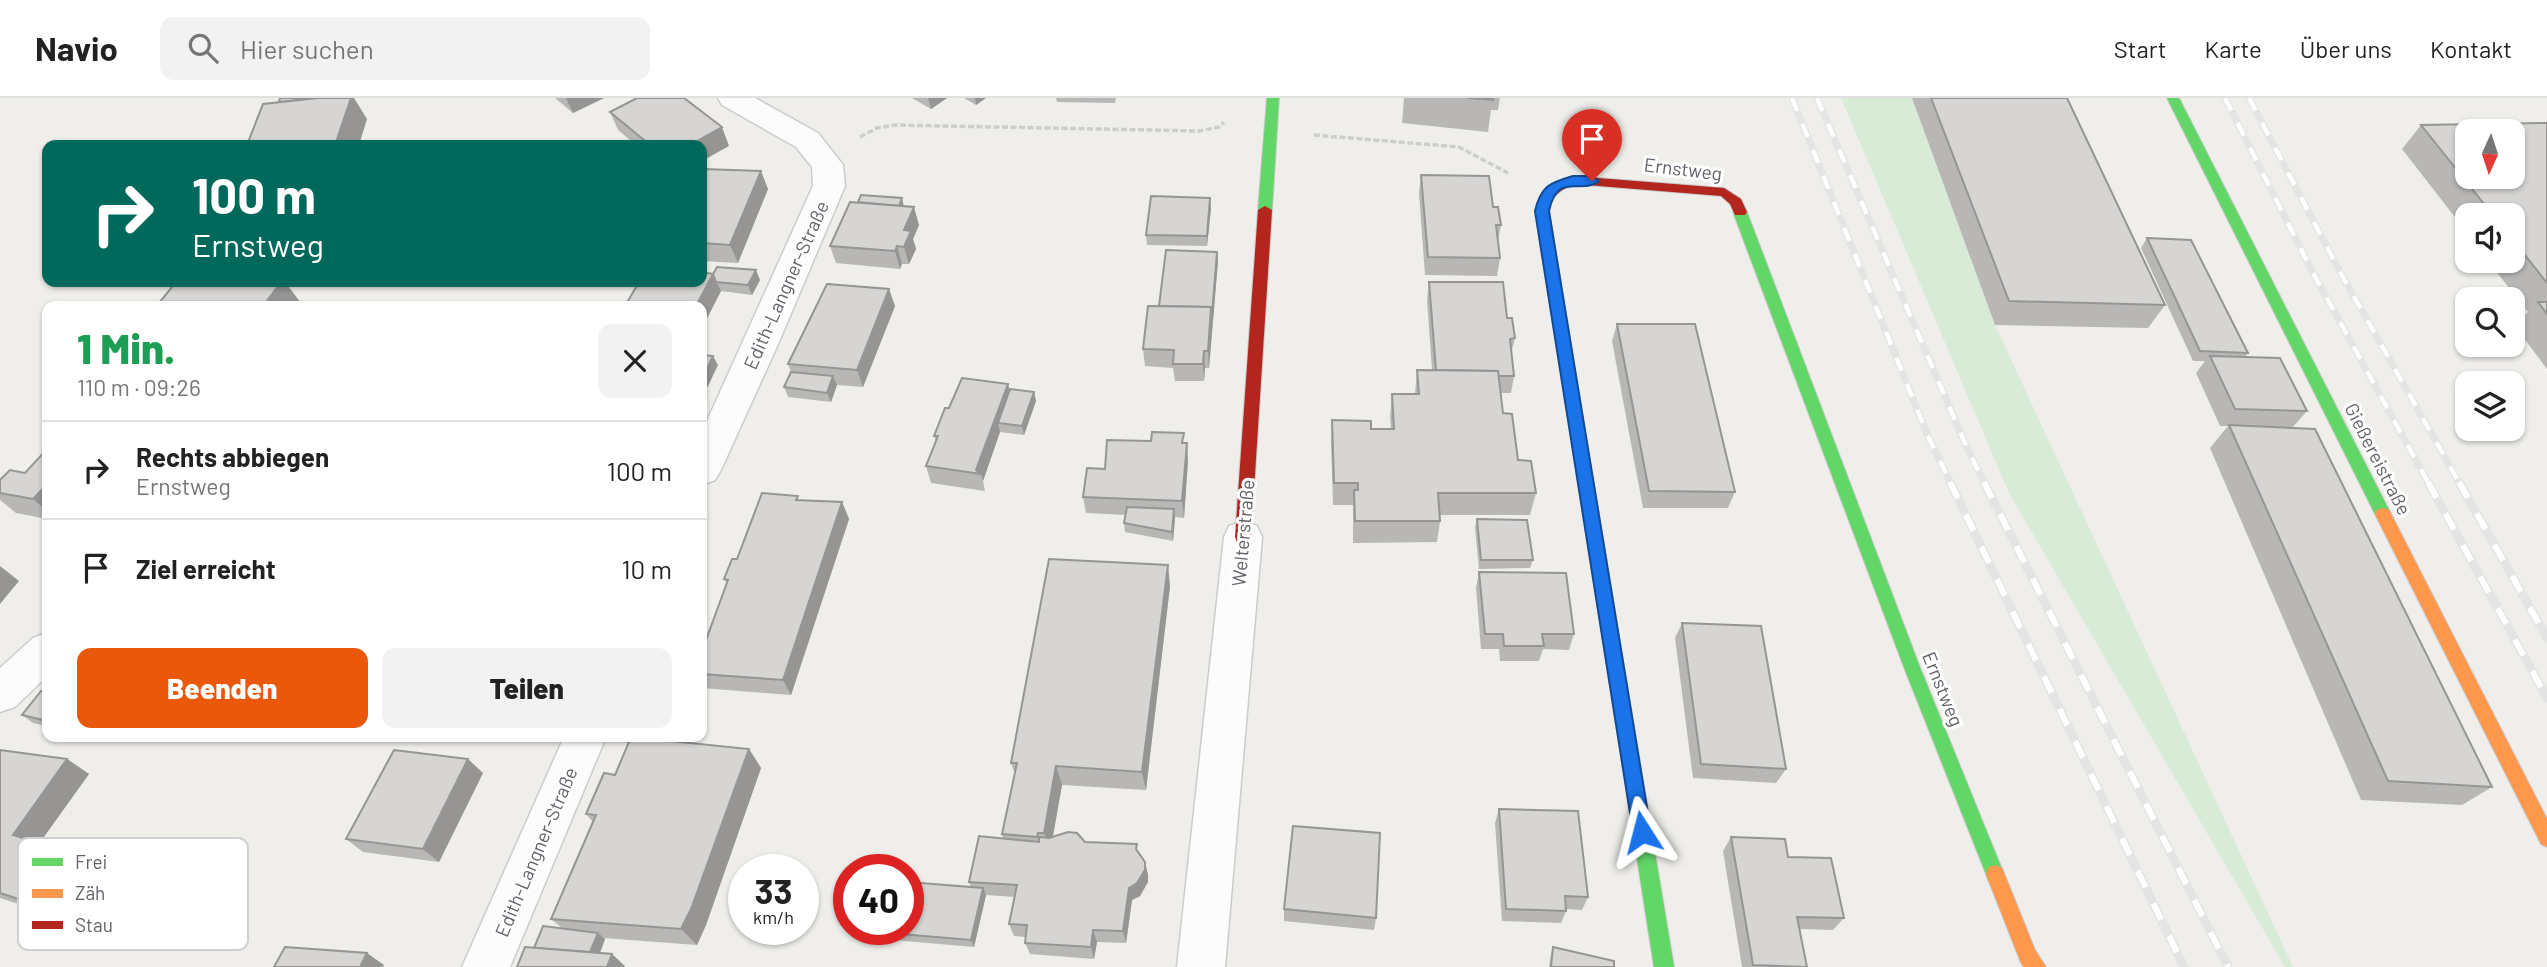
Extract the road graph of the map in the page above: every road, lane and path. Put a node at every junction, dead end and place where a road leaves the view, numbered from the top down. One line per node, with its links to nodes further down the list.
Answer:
1 (733, 98): 8 (street, Edith-Langner-Straße)
2 (1273, 98): 6 (street, Welterstraße)
3 (2174, 98): 13 (street, Gießereistraße)
4 (1228, 112): 5 (path)
5 (877, 128)
6 (1272, 131): 7 (path); 9 (street, Welterstraße)
7 (1546, 194): 16 (street); 17 (street, Ernstweg)
8 (707, 459)
9 (1243, 537): 15 (street, Welterstraße)
10 (42, 655): 11 (street)
11 (0, 694)
12 (583, 742): 14 (street, Edith-Langner-Straße)
13 (2547, 838)
14 (486, 967)
15 (1201, 967)
16 (1664, 967)
17 (2036, 967)

